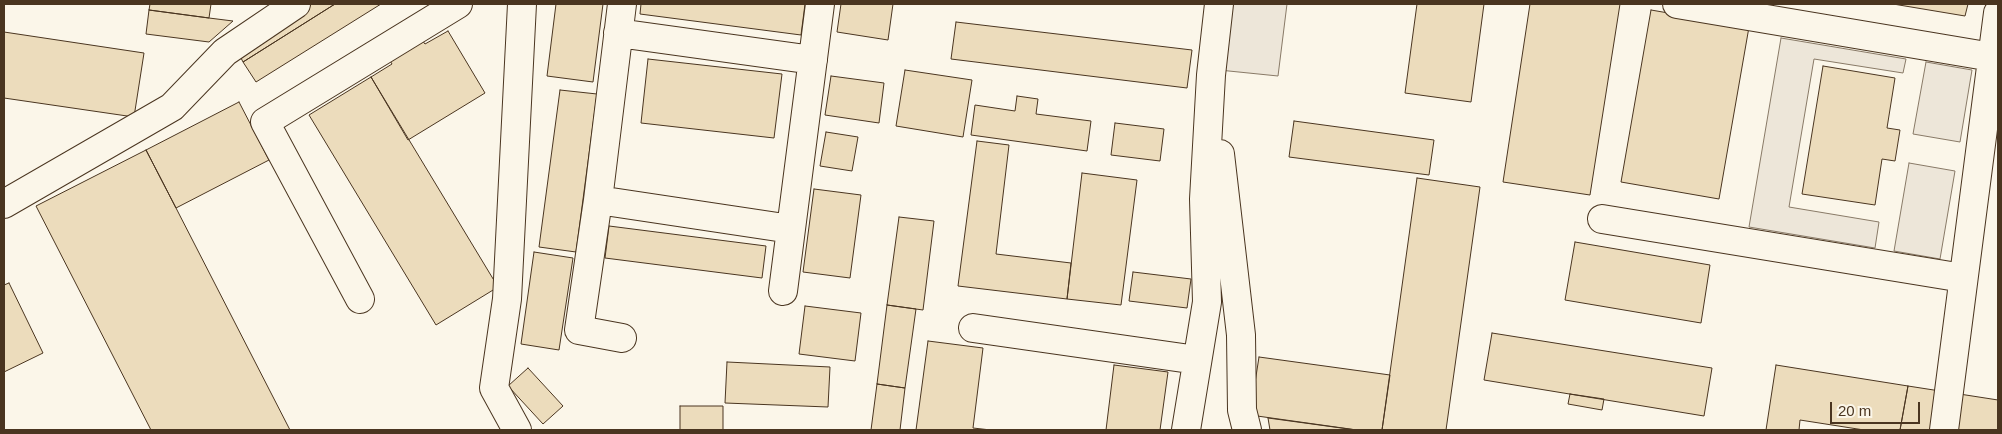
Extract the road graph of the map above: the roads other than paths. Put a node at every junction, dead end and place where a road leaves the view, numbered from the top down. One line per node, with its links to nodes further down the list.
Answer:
1 (296, 4): 14 (street)
2 (458, 4): 19 (street)
3 (522, 4): 24 (street)
4 (622, 4): 9 (street)
5 (820, 4): 11 (street)
6 (1219, 4): 12 (street)
7 (1677, 4): 10 (street)
8 (1998, 13): 10 (street)
9 (618, 32): 11 (street); 13 (street)
10 (1992, 57): 17 (street)
11 (813, 60): 16 (street)
12 (1211, 75): 22 (street); 23 (street)
13 (598, 200): 16 (street); 21 (street)
14 (4, 204)
15 (1602, 219): 17 (street)
16 (791, 228): 18 (street)
17 (1963, 278): 26 (street)
18 (782, 291)
19 (360, 299)
20 (973, 328): 22 (street)
21 (622, 338)
22 (1197, 360): 25 (street)
23 (1243, 424)
24 (517, 430)
25 (1186, 430)
26 (1944, 430)

